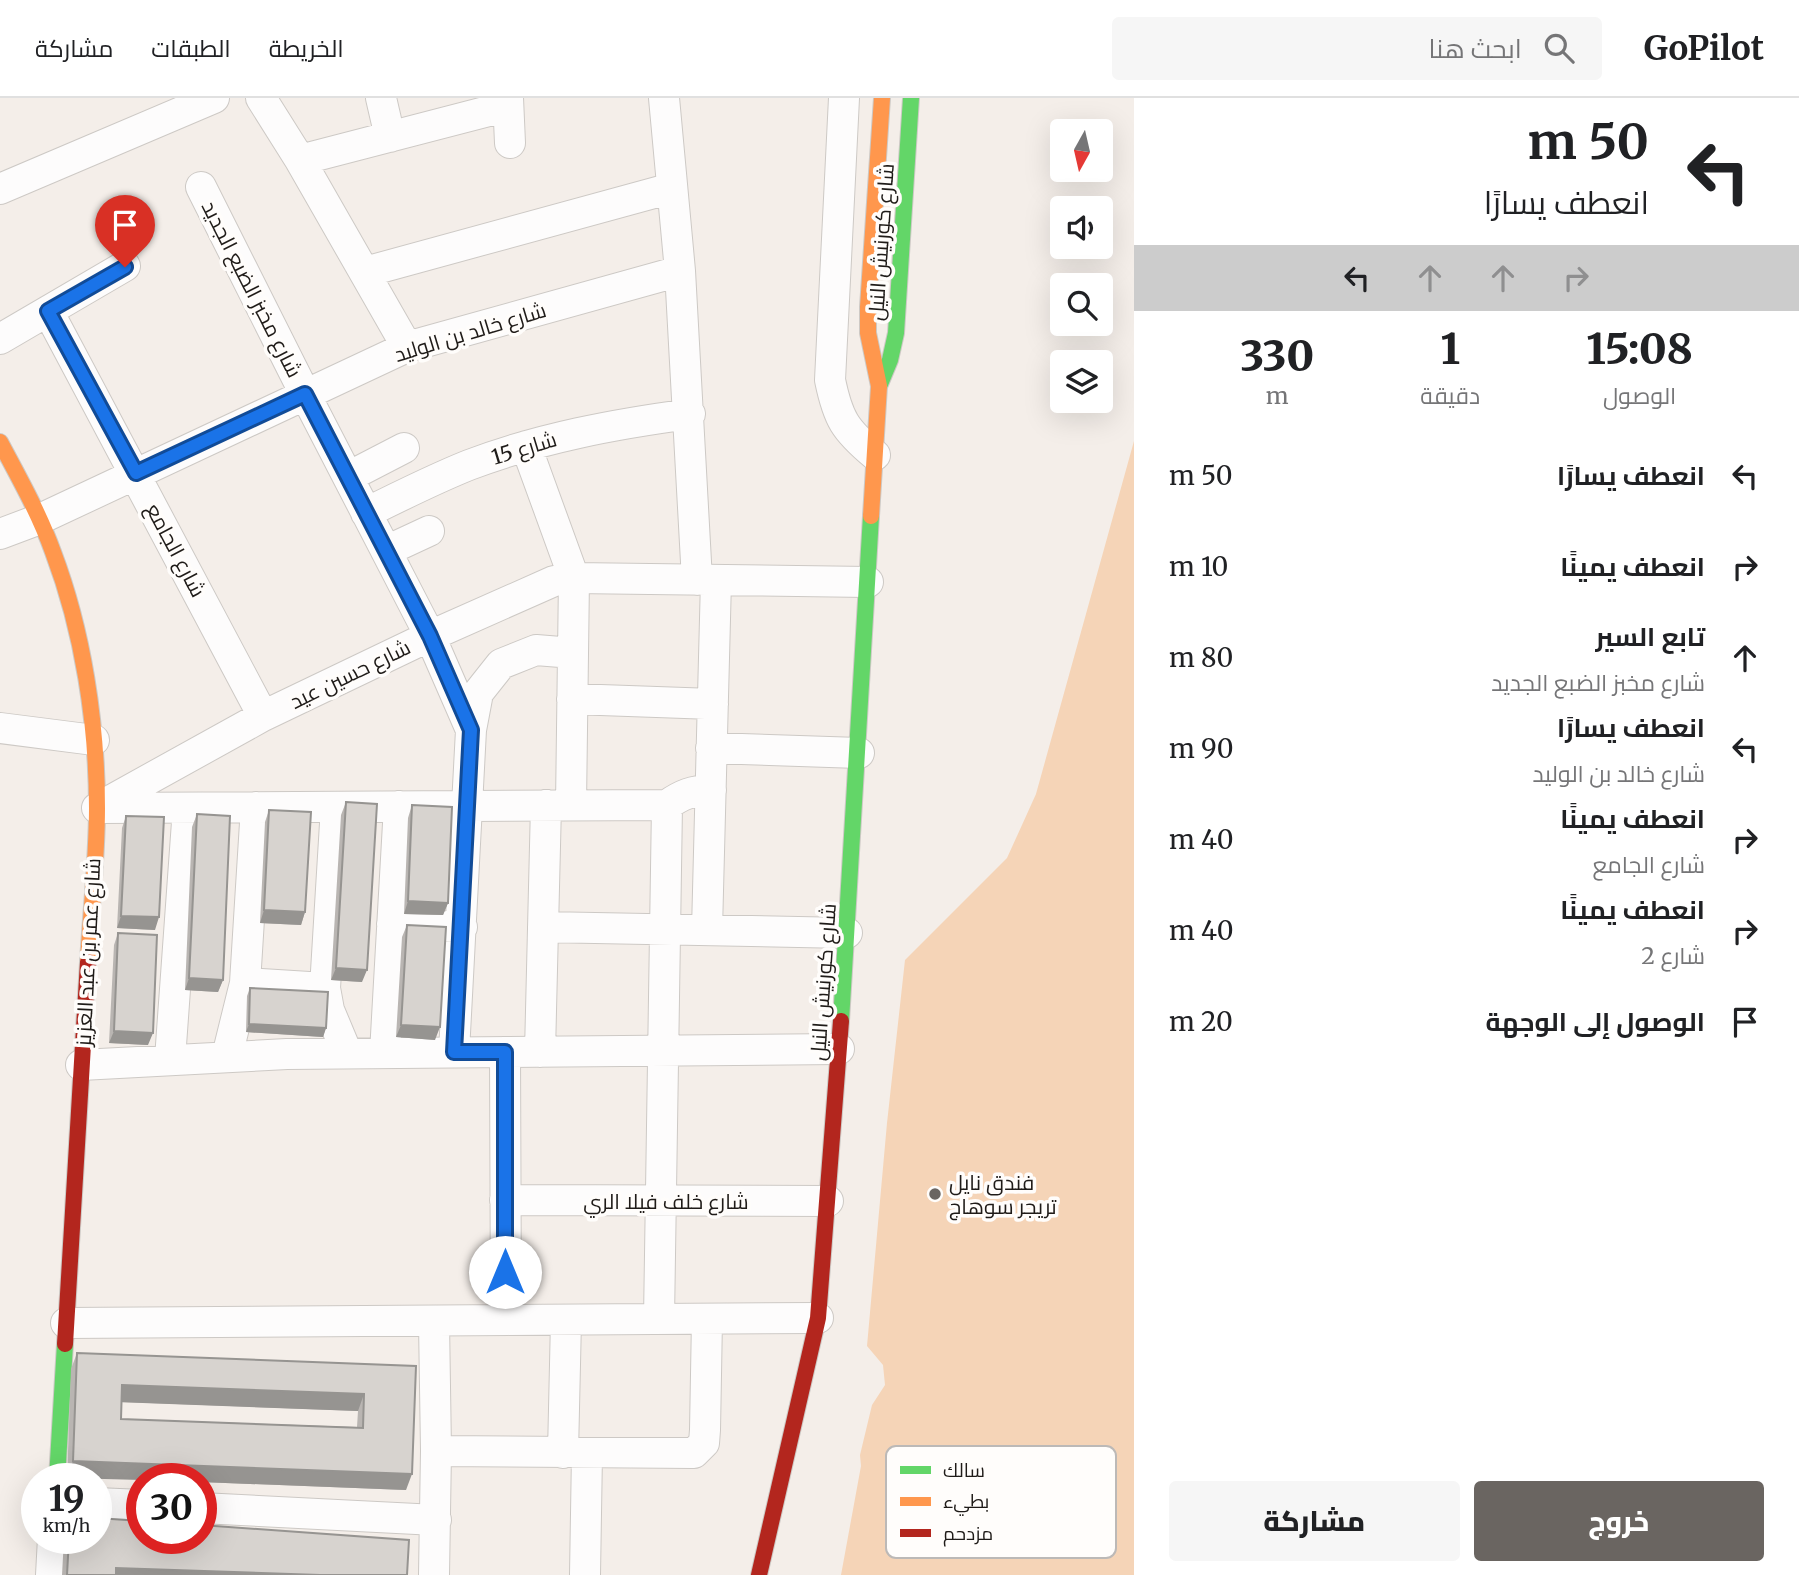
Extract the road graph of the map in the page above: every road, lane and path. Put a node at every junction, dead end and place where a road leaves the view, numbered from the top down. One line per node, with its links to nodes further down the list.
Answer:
1 (214, 98): 14 (street)
2 (261, 98): 11 (street)
3 (381, 98): 9 (street)
4 (664, 98): 13 (street)
5 (845, 98): 27 (street)
6 (882, 98): 21 (main road, شارع كورنيش النيل)
7 (911, 98): 21 (main road, شارع كورنيش النيل)
8 (508, 102): 9 (street); 10 (street)
9 (390, 137): 11 (street)
10 (510, 143)
11 (300, 160): 17 (street)
12 (201, 187): 22 (street, شارع مخبز الضبع الجديد)
13 (672, 188): 16 (street); 17 (street)
14 (0, 189)
15 (125, 267): 18 (street)
16 (680, 271): 20 (street, شارع خالد بن الوليد); 23 (street)
17 (365, 272): 20 (street)
18 (48, 311): 19 (street); 28 (street, شارع الجامع)
19 (0, 339)
20 (407, 348): 22 (street, شارع خالد بن الوليد)
21 (879, 386): 27 (main road, شارع كورنيش النيل)
22 (305, 394): 28 (street, شارع خالد بن الوليد); 29 (street, شارع مخبز الضبع الجديد)
23 (690, 414): 25 (street, شارع 15); 36 (street)
24 (0, 442): 31 (main road, شارع عمر بن عبد العزيز)
25 (526, 446): 30 (street, شارع 15); 35 (street)
26 (404, 448): 29 (street)
27 (876, 455): 37 (main road, شارع كورنيش النيل)
28 (136, 473): 31 (street, شارع خالد بن الوليد); 42 (street, شارع الجامع)
29 (348, 477): 30 (street, شارع مخبز الضبع الجديد)
30 (366, 513): 34 (street, شارع مخبز الضبع الجديد)
31 (40, 519): 33 (street, شارع خالد بن الوليد); 45 (main road, شارع عمر بن عبد العزيز)
32 (429, 531): 34 (street)
33 (0, 534)
34 (386, 551): 38 (street, شارع مخبز الضبع الجديد)
35 (574, 578): 36 (street, شارع حسين عيد); 38 (street, شارع حسين عيد); 39 (street)
36 (707, 580): 37 (street, شارع حسين عيد); 41 (street)
37 (868, 582): 47 (main road, شارع كورنيش النيل)
38 (430, 636): 42 (street, شارع حسين عيد); 44 (street, شارع مخبز الضبع الجديد)
39 (573, 653): 40 (street); 44 (street)
40 (572, 699): 41 (street); 49 (street)
41 (713, 704): 46 (street)
42 (263, 716): 55 (street, شارع حسين عيد)
43 (0, 728): 45 (street)
44 (471, 730): 52 (street)
45 (94, 740): 55 (main road, شارع عمر بن عبد العزيز)
46 (712, 748): 47 (street); 48 (street)
47 (859, 753): 62 (main road, شارع كورنيش النيل)
48 (711, 790): 50 (street); 61 (street)
49 (559, 805): 50 (street); 52 (street); 59 (street)
50 (667, 805): 60 (street)
51 (399, 806): 52 (street); 54 (street); 57 (street)
52 (468, 806): 58 (street)
53 (256, 807): 54 (street); 56 (street); 63 (street)
54 (336, 807): 64 (street)
55 (97, 808): 56 (street); 74 (main road, شارع عمر بن عبد العزيز)
56 (188, 808): 73 (street)
57 (392, 924): 58 (street); 71 (street)
58 (462, 927): 67 (street)
59 (543, 927): 60 (street); 69 (street)
60 (665, 929): 61 (street); 66 (street)
61 (708, 930): 62 (street)
62 (847, 933): 65 (main road, شارع كورنيش النيل)
63 (245, 983): 64 (street); 72 (street)
64 (325, 988): 70 (street)
65 (839, 1049): 66 (street); 77 (main road, شارع كورنيش النيل)
66 (663, 1051): 69 (street); 76 (street)
67 (454, 1052): 68 (street); 71 (street)
68 (505, 1052): 69 (street); 75 (street)
69 (540, 1052)
70 (347, 1053): 71 (street); 72 (street)
71 (385, 1053)
72 (227, 1056): 73 (street)
73 (170, 1059): 74 (street)
74 (81, 1065): 84 (main road, شارع عمر بن عبد العزيز)
75 (505, 1200): 76 (street, شارع خلف فيلا الري); 81 (street)
76 (661, 1201): 77 (street, شارع خلف فيلا الري); 79 (street)
77 (828, 1201): 78 (main road, شارع كورنيش النيل)
78 (818, 1318): 80 (street); 94 (main road, شارع كورنيش النيل)
79 (659, 1319): 80 (street); 82 (street)
80 (707, 1319): 86 (street)
81 (506, 1320): 82 (street); 83 (street)
82 (566, 1320): 86 (street)
83 (434, 1322): 84 (street); 85 (street)
84 (66, 1323): 87 (main road, شارع عمر بن عبد العزيز)
85 (436, 1451): 86 (street); 89 (street)
86 (575, 1453): 93 (street)
87 (58, 1463)
88 (217, 1509): 89 (street)
89 (436, 1520): 92 (street)
90 (52, 1554): 91 (street)
91 (51, 1575)
92 (434, 1575)
93 (585, 1575)
94 (759, 1575)

